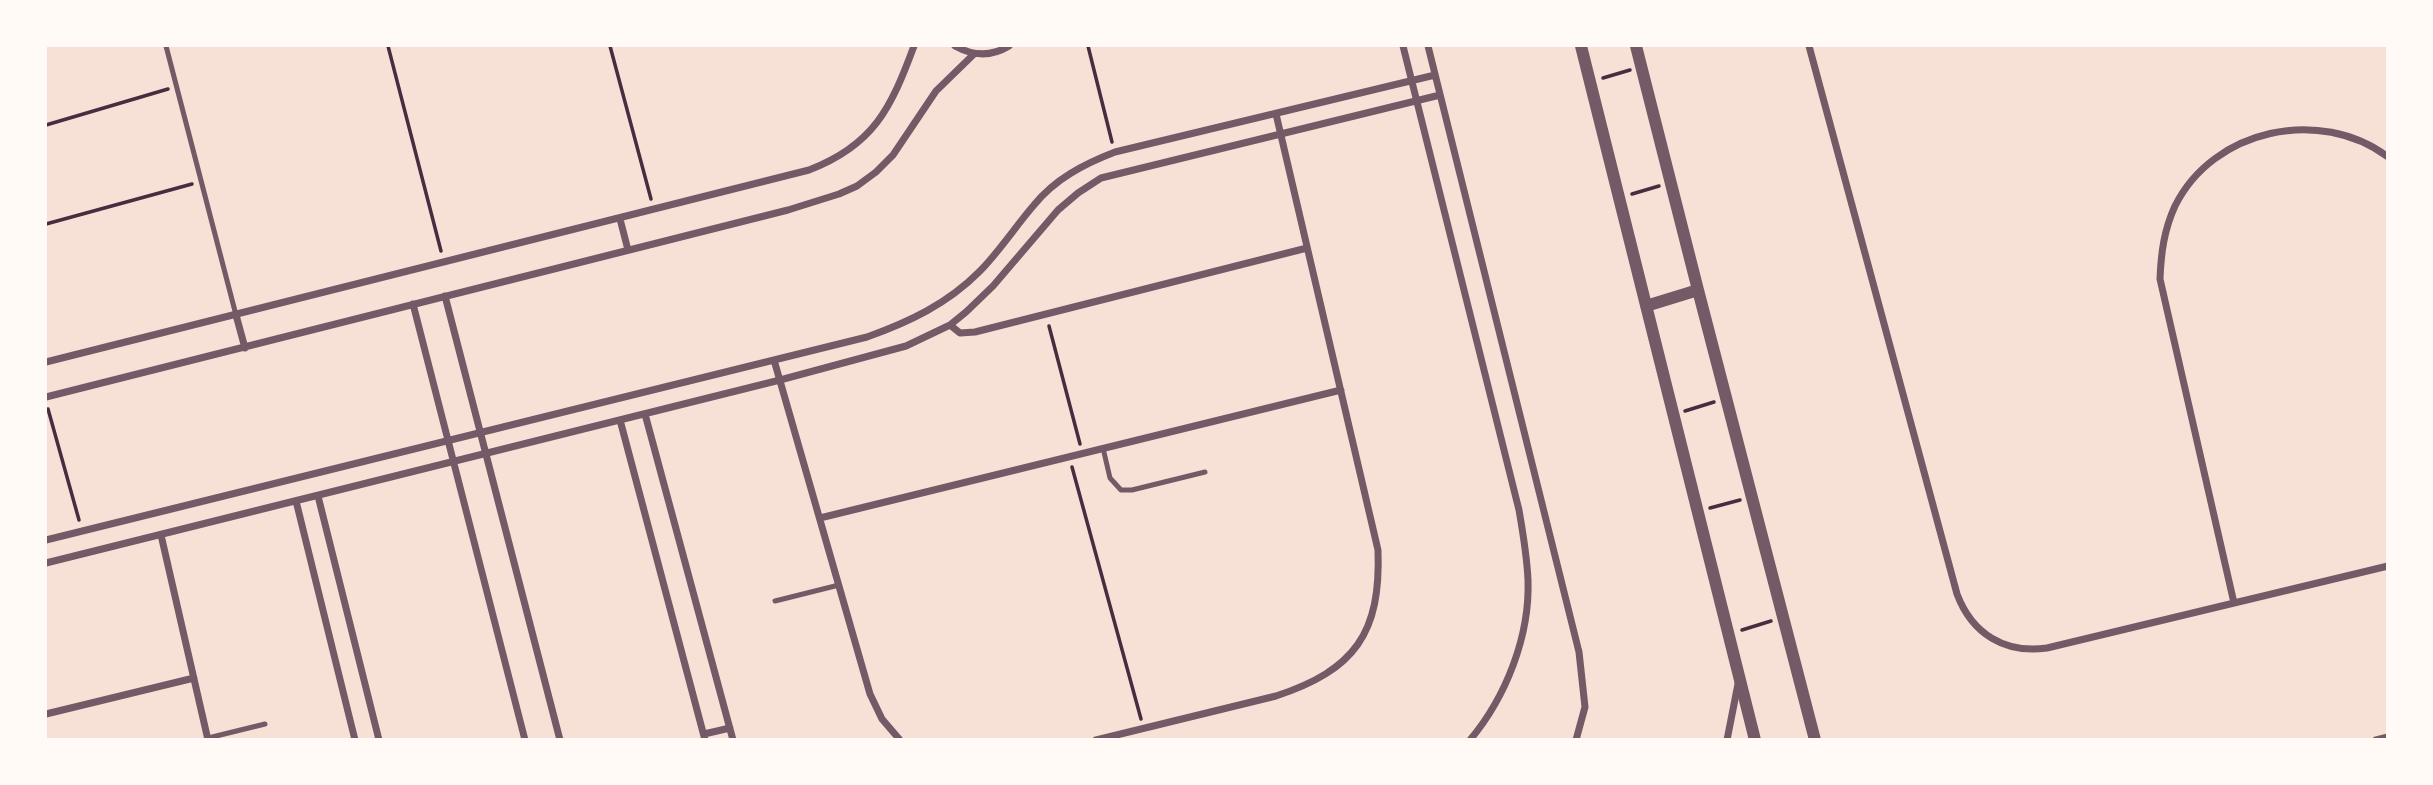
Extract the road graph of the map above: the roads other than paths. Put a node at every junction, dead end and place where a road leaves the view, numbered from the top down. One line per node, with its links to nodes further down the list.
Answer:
1 (166, 46): 25 (lane)
2 (914, 46): 18 (street)
3 (955, 46): 10 (street)
4 (1009, 46): 10 (street)
5 (1404, 46): 12 (street)
6 (1428, 46): 11 (street)
7 (1581, 46): 24 (street)
8 (1636, 46): 21 (street)
9 (1809, 46): 50 (street)
10 (974, 54): 20 (street)
11 (1435, 75): 12 (street); 13 (street)
12 (1412, 80): 14 (street); 15 (street)
13 (1440, 95): 14 (street); 68 (street)
14 (1417, 100): 16 (street); 67 (street)
15 (1276, 114): 16 (street); 28 (street)
16 (1280, 134): 19 (street); 26 (street)
17 (2388, 157): 50 (street)
18 (620, 219): 20 (street); 25 (street)
19 (1307, 248): 26 (street); 31 (street)
20 (628, 250): 22 (street)
21 (1698, 290): 24 (street); 59 (street)
22 (445, 296): 23 (street); 35 (street)
23 (413, 304): 27 (street); 36 (street)
24 (1646, 306): 51 (street)
25 (236, 315): 27 (street); 29 (street)
26 (950, 325): 30 (street)
27 (244, 348): 32 (street)
28 (774, 360): 30 (street); 35 (street)
29 (46, 362)
30 (780, 380): 33 (street); 43 (street)
31 (1341, 390): 37 (street); 66 (street)
32 (46, 399)
33 (645, 414): 34 (street); 55 (street)
34 (620, 420): 38 (street); 56 (street)
35 (480, 433): 36 (street); 38 (street)
36 (449, 440): 39 (street); 45 (street)
37 (1103, 449): 40 (lane); 43 (street)
38 (485, 454): 39 (street); 63 (street)
39 (454, 462): 41 (street); 62 (street)
40 (1205, 472)
41 (318, 496): 42 (street); 61 (street)
42 (296, 502): 44 (street); 60 (street)
43 (820, 518): 48 (street)
44 (161, 535): 46 (street); 52 (street)
45 (46, 540)
46 (46, 563)
47 (2388, 566): 50 (street)
48 (839, 585): 49 (lane); 65 (street)
49 (775, 601)
50 (2234, 603)
51 (1739, 676): 69 (street); 70 (street)
52 (194, 678): 53 (street); 58 (street)
53 (46, 714)
54 (265, 724): 58 (lane)
55 (730, 728): 56 (street); 64 (street)
56 (704, 737)
57 (2388, 737): 71 (street)
58 (208, 739)
59 (1815, 739)
60 (355, 740)
61 (379, 740)
62 (525, 740)
63 (559, 740)
64 (733, 740)
65 (900, 740)
66 (1096, 740)
67 (1470, 740)
68 (1576, 740)
69 (1727, 740)
70 (1755, 740)
71 (2376, 740)

